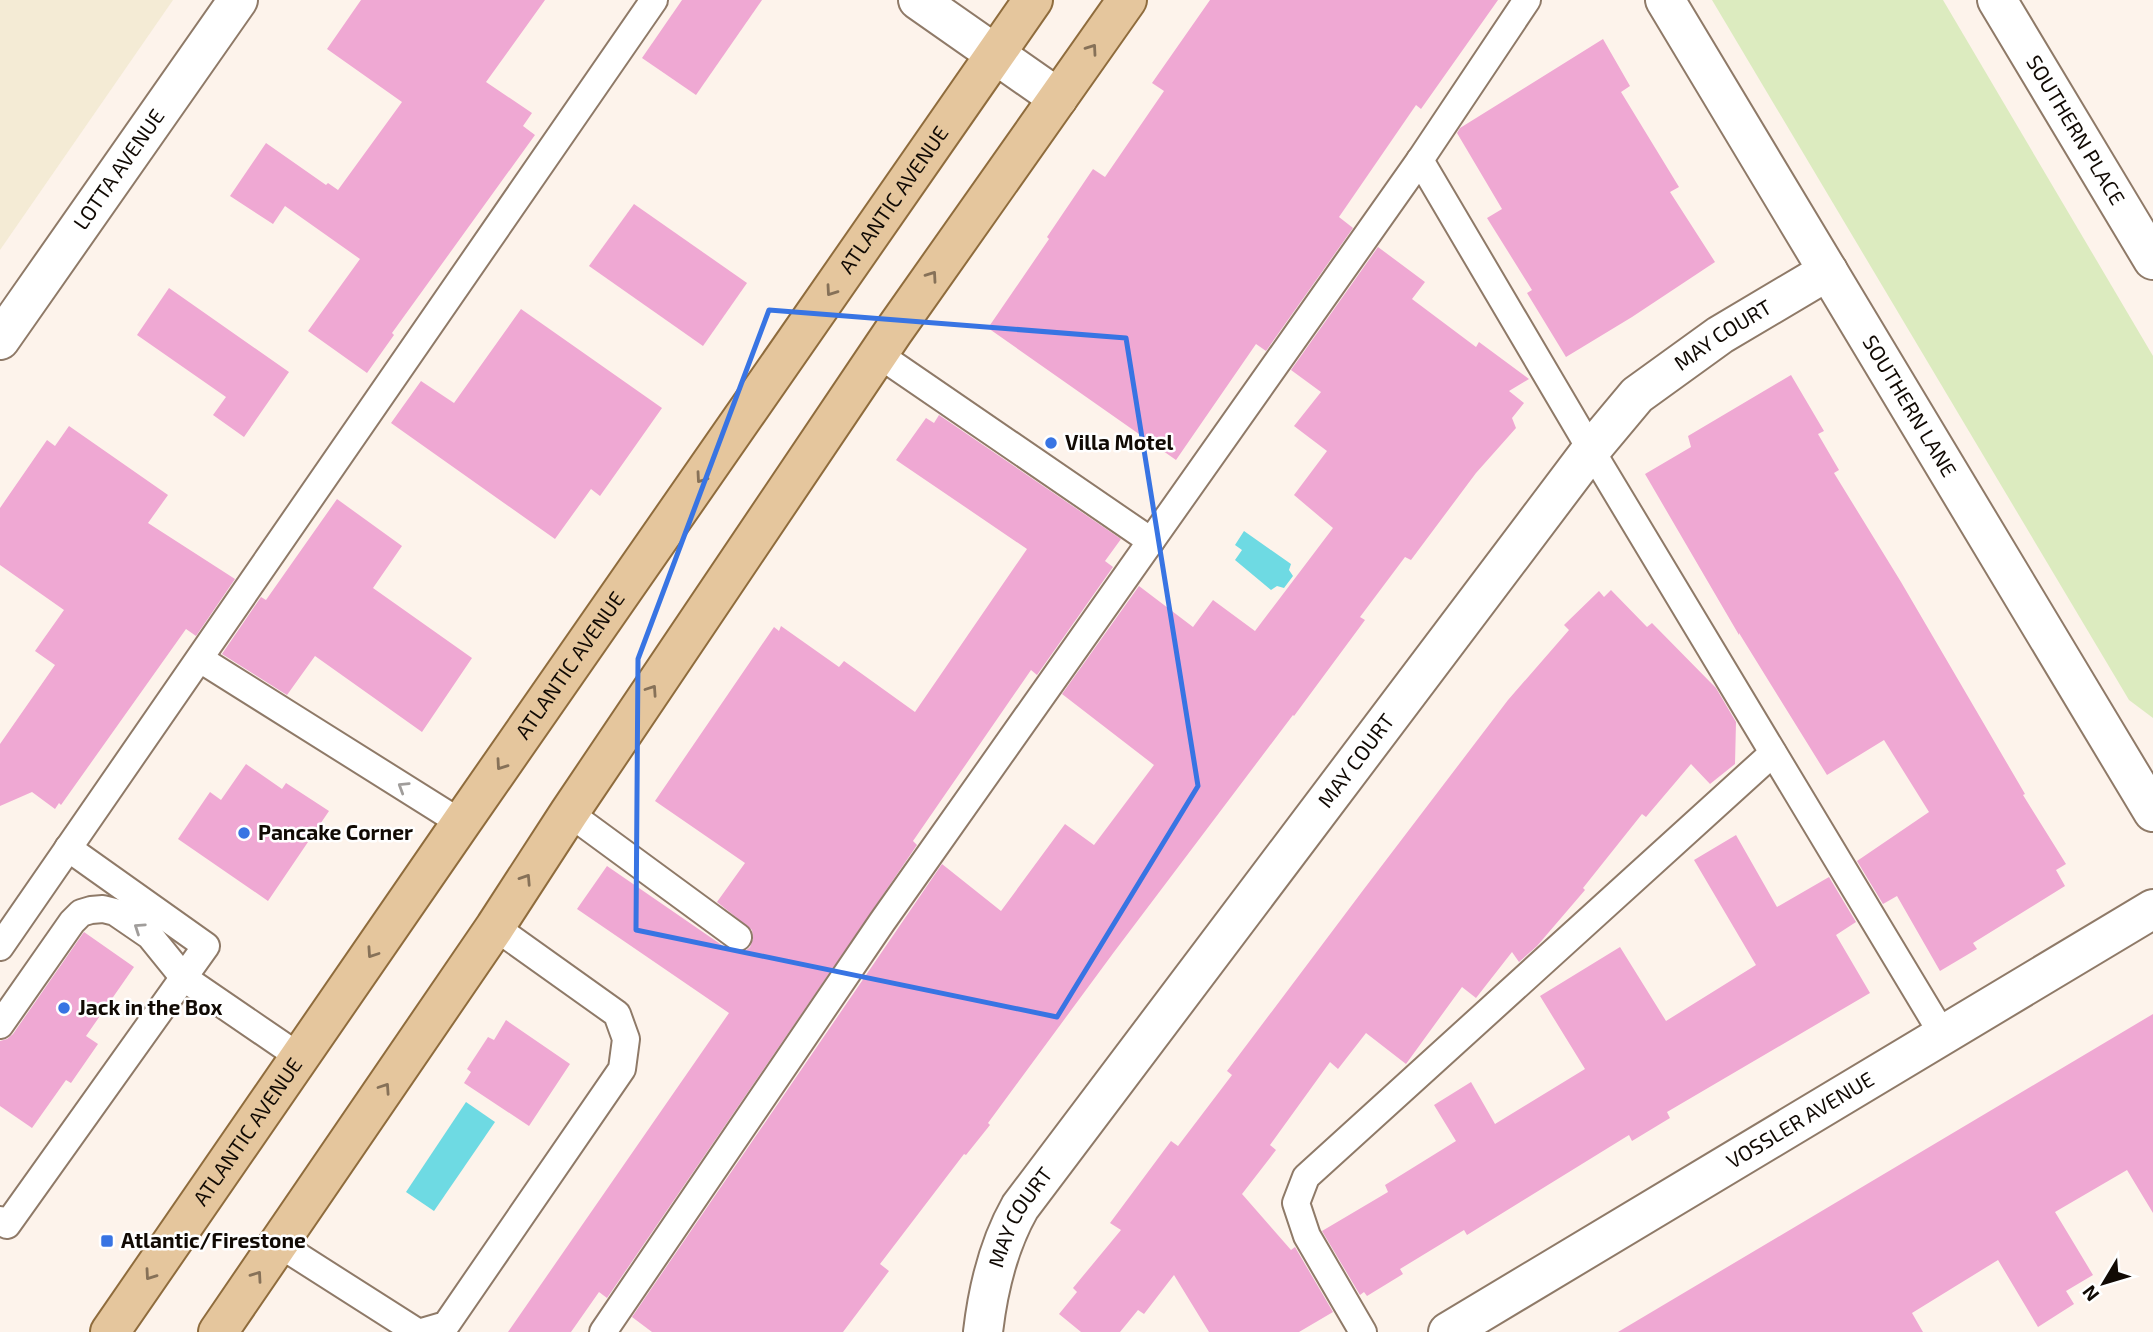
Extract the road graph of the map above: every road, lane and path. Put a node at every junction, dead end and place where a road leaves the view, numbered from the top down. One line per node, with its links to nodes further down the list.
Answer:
1 (238, 0): 14 (street, LOTTA AVENUE)
2 (654, 0): 18 (lane)
3 (918, 0): 9 (street)
4 (1033, 0): 9 (main road, ATLANTIC AVENUE)
5 (1127, 0): 10 (main road, one-way to 5)
6 (1527, 0): 11 (lane)
7 (1665, 0): 13 (street, SOUTHERN LANE)
8 (1997, 0): 12 (street, SOUTHERN PLACE)
9 (996, 54): 10 (street); 22 (main road, ATLANTIC AVENUE, one-way to 22)
10 (1058, 98): 15 (main road, one-way to 10)
11 (1420, 160): 16 (lane); 17 (lane)
12 (2153, 260)
13 (1828, 271): 16 (street, MAY COURT); 20 (street, SOUTHERN LANE)
14 (0, 340)
15 (878, 354): 17 (lane); 21 (main road, one-way to 15)
16 (1591, 450): 19 (lane); 38 (street, MAY COURT)
17 (1151, 541): 37 (lane)
18 (200, 659): 22 (lane, one-way to 18); 23 (lane)
19 (1773, 753): 30 (lane); 39 (lane)
20 (2153, 812)
21 (569, 813): 25 (main road, one-way to 21); 26 (lane)
22 (460, 823): 31 (main road, ATLANTIC AVENUE, one-way to 31)
23 (68, 848): 27 (lane); 28 (lane)
24 (2153, 909): 30 (street, VOSSLER AVENUE)
25 (495, 927): 33 (main road, one-way to 25); 36 (lane)
26 (738, 937)
27 (0, 947)
28 (184, 978): 29 (lane, one-way to 29); 31 (lane); 32 (lane)
29 (0, 1025)
30 (1943, 1035): 40 (street, VOSSLER AVENUE)
31 (301, 1058): 34 (main road, ATLANTIC AVENUE, one-way to 34)
32 (0, 1220)
33 (279, 1244): 35 (main road, one-way to 33); 36 (lane)
34 (110, 1332)
35 (218, 1332)
36 (419, 1332)
37 (603, 1332)
38 (983, 1332)
39 (1363, 1332)
40 (1448, 1332)

